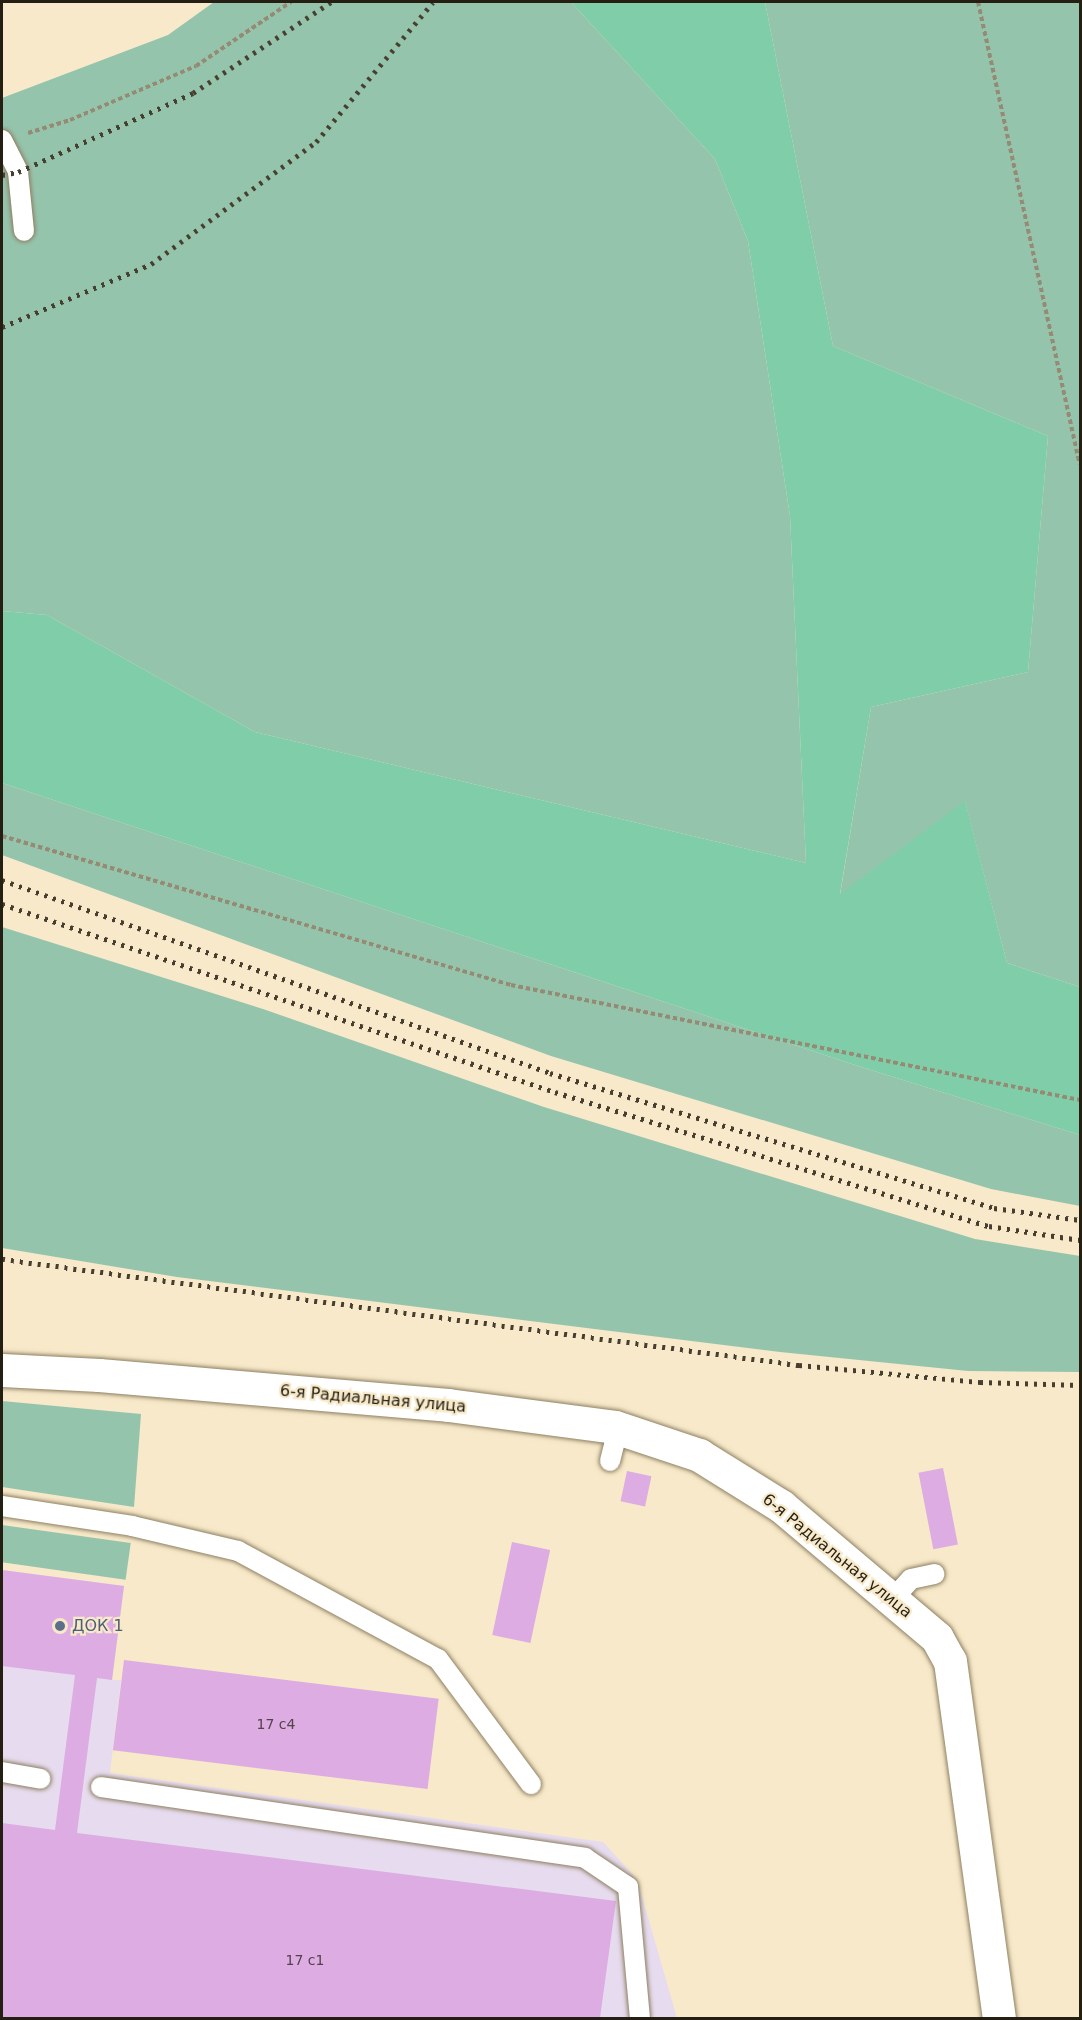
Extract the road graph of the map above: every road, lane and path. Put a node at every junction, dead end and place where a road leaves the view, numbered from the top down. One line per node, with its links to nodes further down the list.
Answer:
1 (291, 2): 3 (path)
2 (978, 2): 5 (path)
3 (2, 141): 4 (lane)
4 (24, 231)
5 (1080, 464)
6 (2, 836): 7 (path)
7 (1080, 1100)
8 (2, 1370): 9 (street, 6-я Радиальная улица)
9 (618, 1428): 10 (lane); 13 (street, 6-я Радиальная улица)
10 (610, 1461)
11 (2, 1506): 16 (lane)
12 (934, 1574): 13 (lane)
13 (892, 1600): 19 (street, 6-я Радиальная улица)
14 (2, 1772): 15 (lane)
15 (40, 1779)
16 (531, 1784)
17 (101, 1787): 18 (lane)
18 (640, 2019)
19 (999, 2019)

